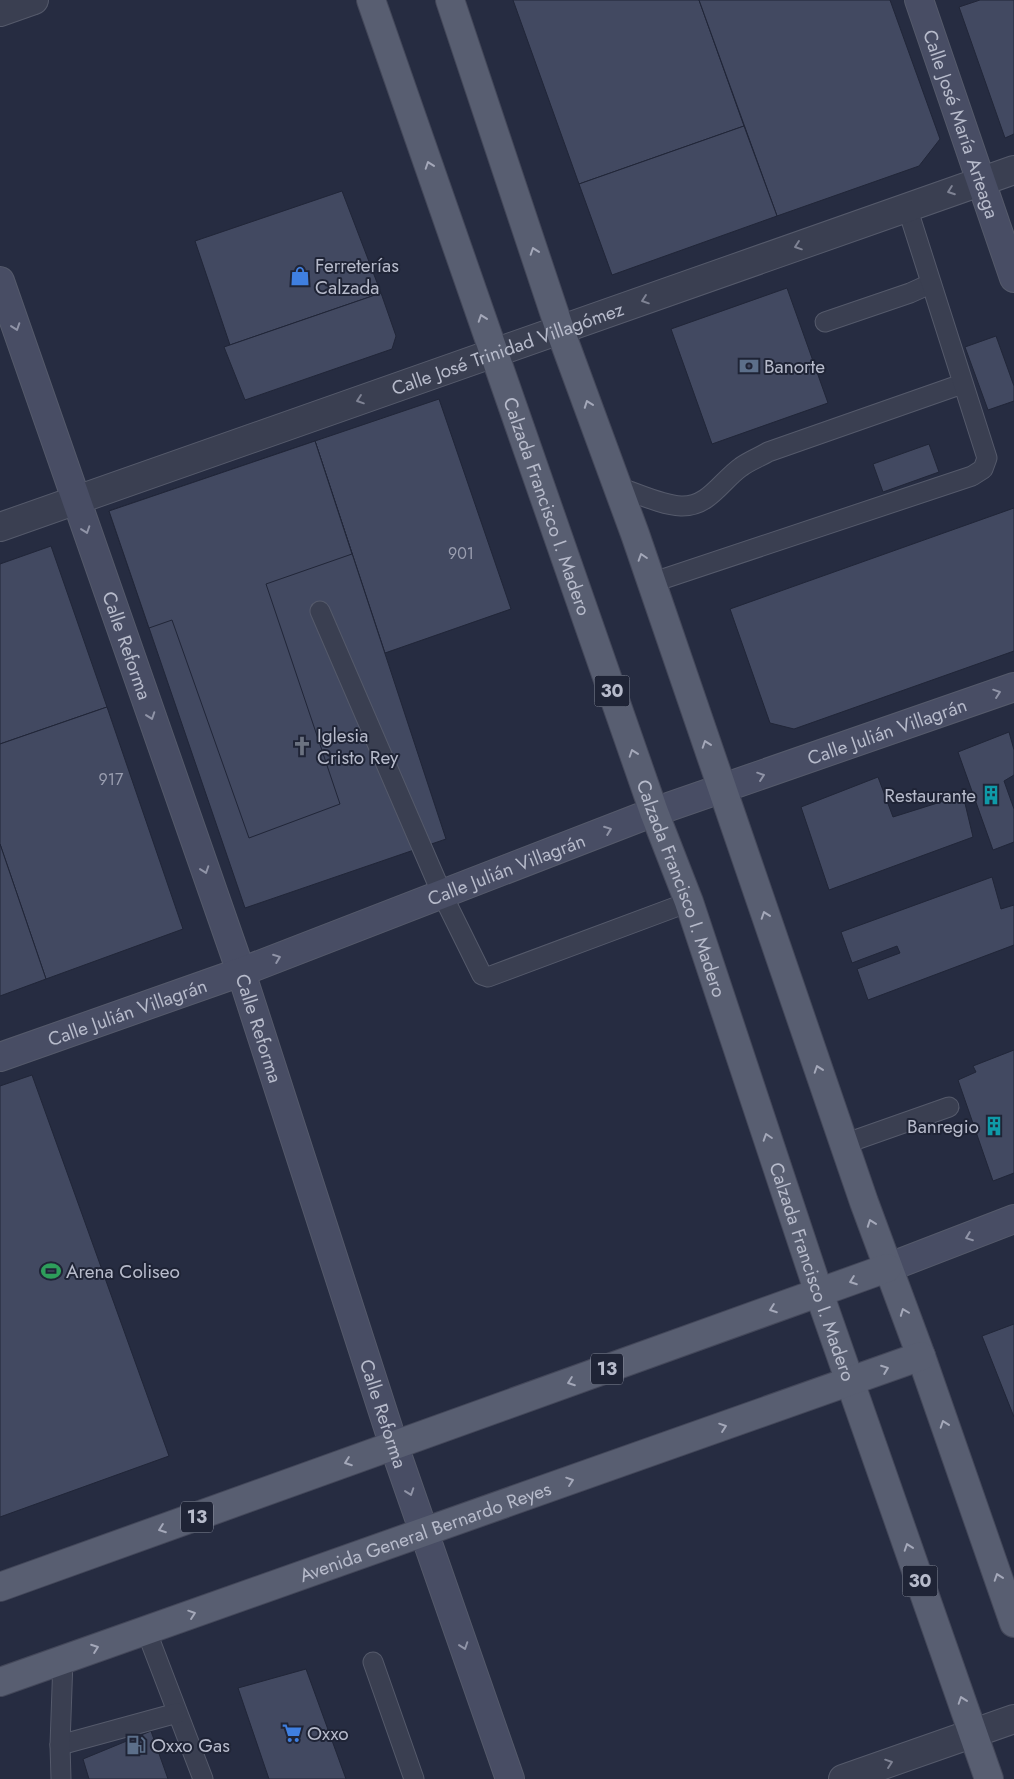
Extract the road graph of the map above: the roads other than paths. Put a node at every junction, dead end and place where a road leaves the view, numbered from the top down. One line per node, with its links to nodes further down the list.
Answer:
1 (34, 0): 5 (street)
2 (371, 0): 14 (main road, Calzada Francisco I. Madero / 30, one-way to 2)
3 (450, 0): 13 (main road, one-way to 3)
4 (919, 0): 7 (street, Calle José María Arteaga)
5 (0, 12)
6 (1014, 170): 7 (street, Calle José Trinidad Villagómez)
7 (980, 181): 8 (street, Calle José Trinidad Villagómez, one-way to 8); 9 (street, Calle José María Arteaga)
8 (907, 207): 11 (lane); 13 (street, Calle José Trinidad Villagómez, one-way to 13)
9 (1014, 278)
10 (0, 281): 17 (street, Calle Reforma, one-way to 17)
11 (930, 284): 12 (lane); 15 (lane)
12 (825, 322)
13 (560, 330): 14 (street, Calle José Trinidad Villagómez); 16 (main road, one-way to 13)
14 (494, 352): 17 (street, Calle José Trinidad Villagómez, one-way to 17); 23 (main road, Calzada Francisco I. Madero / 30, one-way to 14)
15 (962, 384): 16 (lane); 19 (lane)
16 (618, 487): 19 (main road, one-way to 16)
17 (75, 500): 18 (street, Calle José Trinidad Villagómez); 26 (street, Calle Reforma, one-way to 26)
18 (0, 526)
19 (651, 584): 22 (main road, one-way to 19)
20 (320, 611): 24 (lane)
21 (1014, 687): 22 (street, Calle Julián Villagrán, one-way to 21)
22 (722, 790): 23 (street, Calle Julián Villagrán); 29 (main road, one-way to 22)
23 (654, 812): 24 (street, Calle Julián Villagrán, one-way to 23); 25 (main road, Calzada Francisco I. Madero / 30)
24 (442, 894): 25 (lane); 26 (street, Calle Julián Villagrán, one-way to 24)
25 (689, 902): 32 (main road, Calzada Francisco I. Madero / 30, one-way to 25)
26 (241, 972): 27 (street, Calle Julián Villagrán); 35 (street, Calle Reforma)
27 (0, 1057)
28 (949, 1107): 29 (lane)
29 (844, 1144): 31 (main road, one-way to 29)
30 (1014, 1219): 31 (street, one-way to 31)
31 (887, 1268): 32 (main road, 13, one-way to 32); 33 (main road, one-way to 31)
32 (819, 1293): 34 (main road, Calzada Francisco I. Madero / 30); 35 (main road, 13, one-way to 35)
33 (921, 1356): 34 (main road, Avenida General Bernardo Reyes, one-way to 33); 38 (main road, one-way to 33)
34 (850, 1382): 36 (main road, Avenida General Bernardo Reyes, one-way to 34); 45 (main road, Calzada Francisco I. Madero / 30, one-way to 34)
35 (394, 1446): 36 (street, Calle Reforma, one-way to 36); 37 (main road, 13, one-way to 37)
36 (424, 1532): 39 (main road, Avenida General Bernardo Reyes, one-way to 36); 50 (street, Calle Reforma, one-way to 50)
37 (0, 1587)
38 (1014, 1623)
39 (146, 1630): 40 (main road, Avenida General Bernardo Reyes, one-way to 39); 43 (lane)
40 (63, 1660): 42 (main road, Avenida General Bernardo Reyes); 46 (lane)
41 (373, 1662): 49 (lane)
42 (0, 1682)
43 (177, 1714): 46 (lane); 48 (lane)
44 (1014, 1719): 45 (street)
45 (973, 1734): 51 (street, one-way to 45); 52 (main road, Calzada Francisco I. Madero / 30)
46 (60, 1745): 47 (lane)
47 (61, 1779)
48 (203, 1779)
49 (414, 1779)
50 (510, 1779)
51 (843, 1779)
52 (989, 1779)

